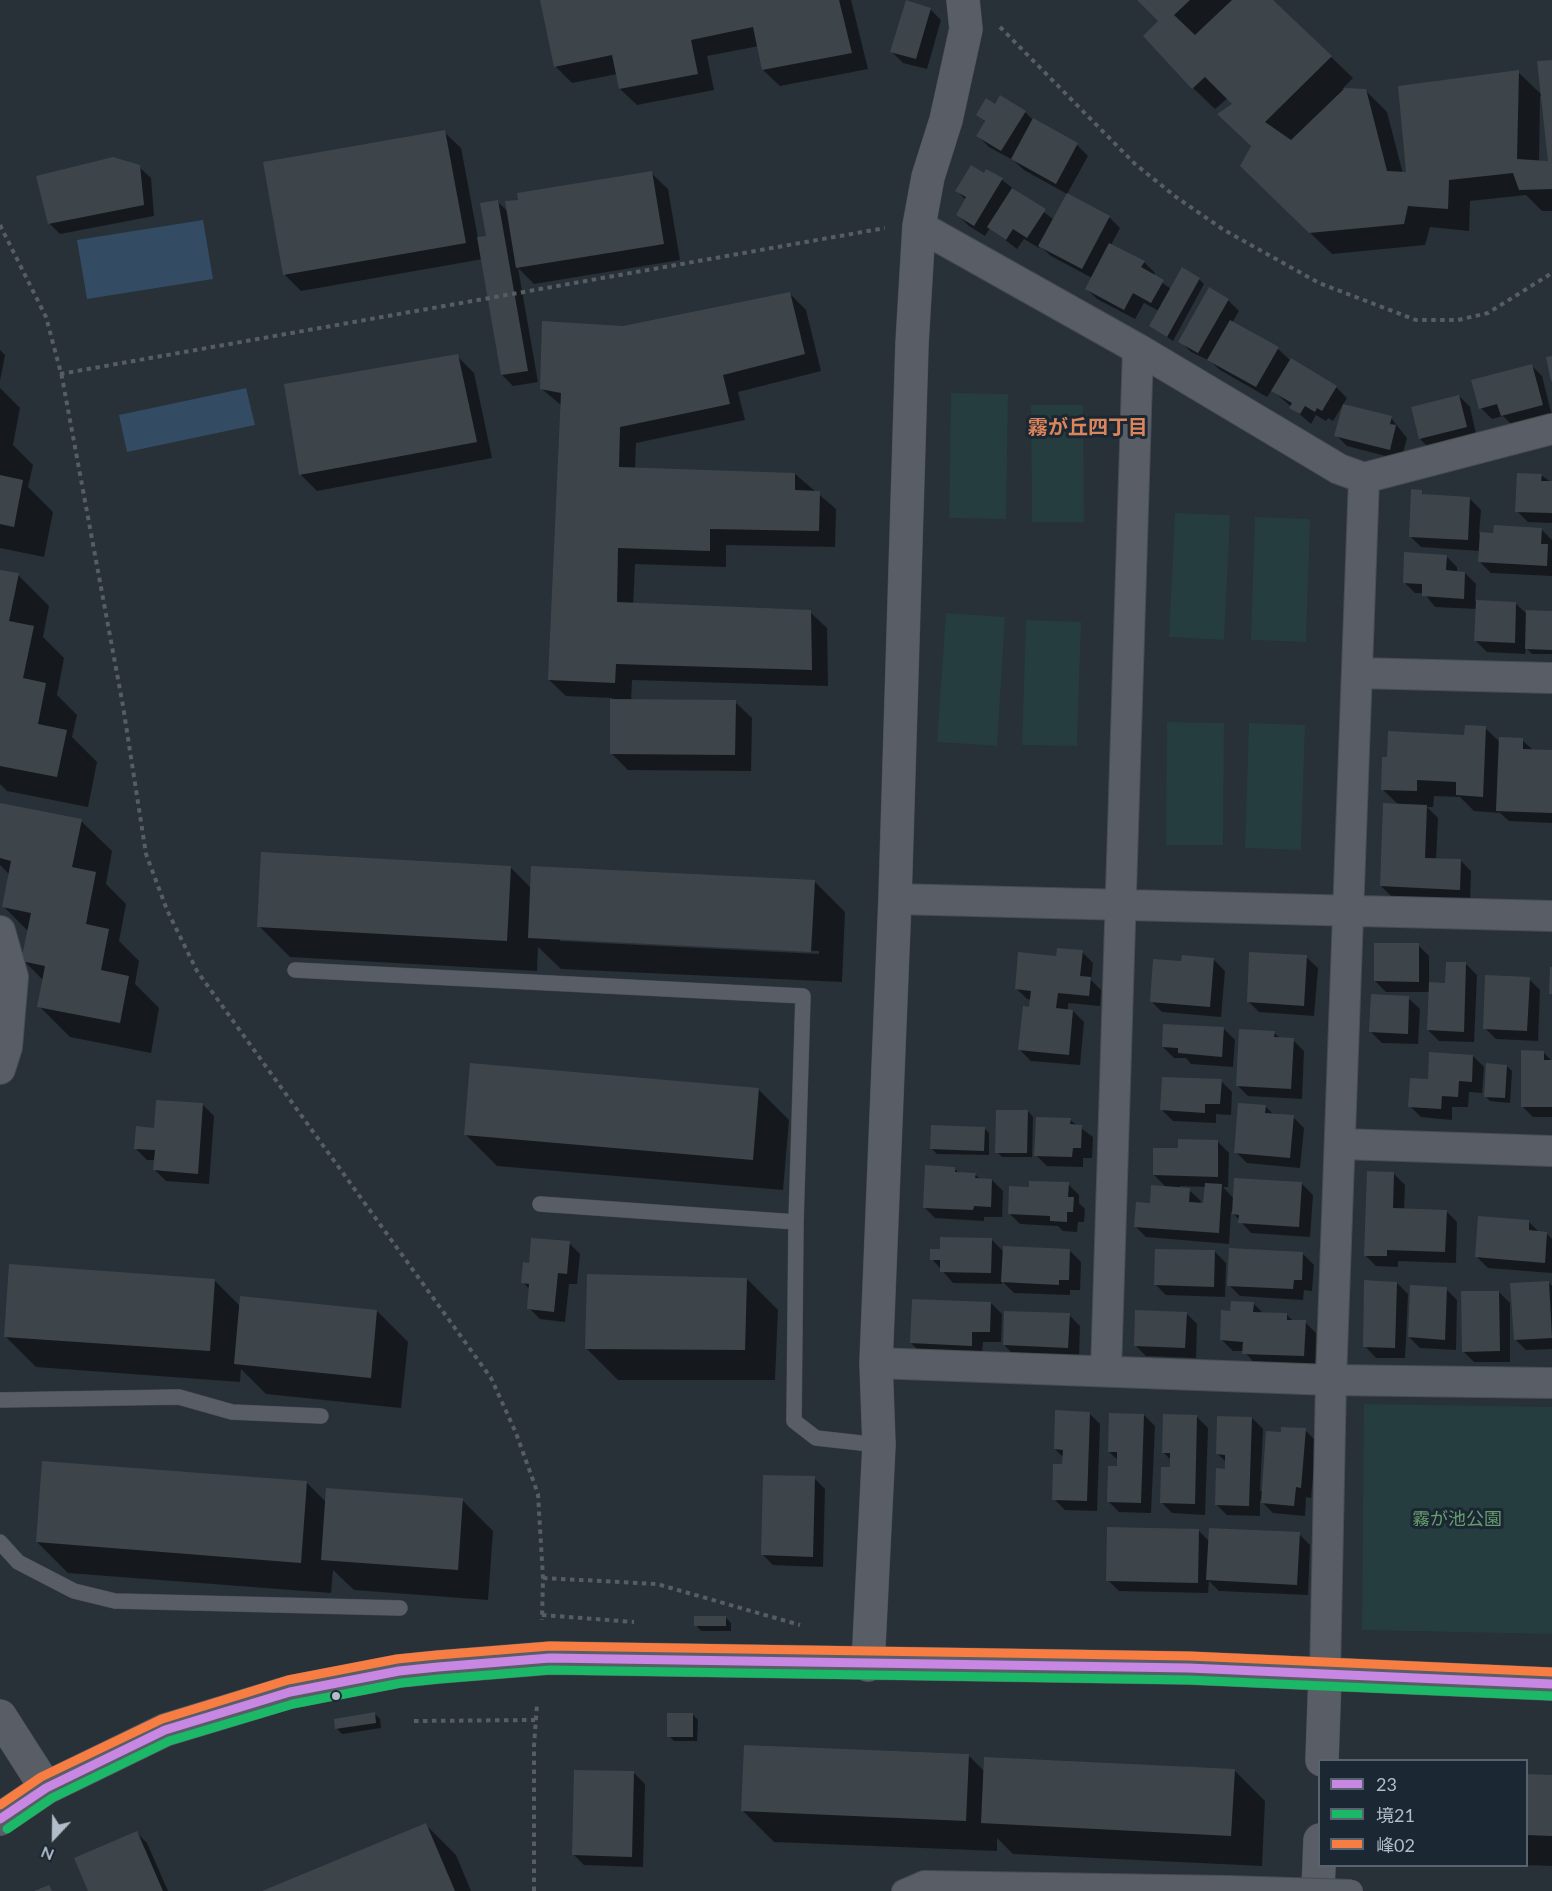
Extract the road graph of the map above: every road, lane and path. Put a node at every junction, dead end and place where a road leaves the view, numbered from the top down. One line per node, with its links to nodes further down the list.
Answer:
1 (963, 0): 4 (street)
2 (997, 23): 5 (path)
3 (0, 225): 7 (path)
4 (919, 225): 6 (street); 7 (path); 12 (street)
5 (1552, 273)
6 (1138, 349): 9 (street); 13 (street)
7 (60, 374): 31 (path)
8 (1552, 429): 9 (street)
9 (1364, 478): 10 (street)
10 (1358, 673): 11 (street); 14 (street)
11 (1552, 678)
12 (895, 899): 13 (street); 23 (street)
13 (1119, 905): 14 (street); 24 (street)
14 (1348, 912): 15 (street); 19 (street)
15 (1552, 916)
16 (0, 931): 18 (street)
17 (295, 970): 22 (lane)
18 (2, 1054)
19 (1341, 1144): 20 (street); 25 (street)
20 (1552, 1151)
21 (540, 1204): 22 (lane)
22 (796, 1222): 29 (lane)
23 (876, 1363): 24 (street); 29 (street)
24 (1106, 1371): 25 (street)
25 (1331, 1380): 26 (street); 36 (street)
26 (1552, 1383)
27 (0, 1400): 28 (lane)
28 (321, 1416)
29 (879, 1445): 35 (street)
30 (0, 1542): 32 (lane)
31 (543, 1578): 33 (path); 34 (path)
32 (400, 1608)
33 (642, 1622)
34 (801, 1625)
35 (868, 1665): 36 (street); 43 (street)
36 (1325, 1676): 37 (street); 42 (street)
37 (1552, 1684)
38 (537, 1704): 40 (path)
39 (0, 1716): 43 (street)
40 (536, 1720): 41 (path); 46 (path)
41 (414, 1721)
42 (1322, 1759)
43 (46, 1788): 44 (street)
44 (0, 1819)
45 (1319, 1867): 48 (street)
46 (534, 1891)
47 (903, 1891): 49 (street, bridge)
48 (1318, 1891)
49 (1352, 1891)

